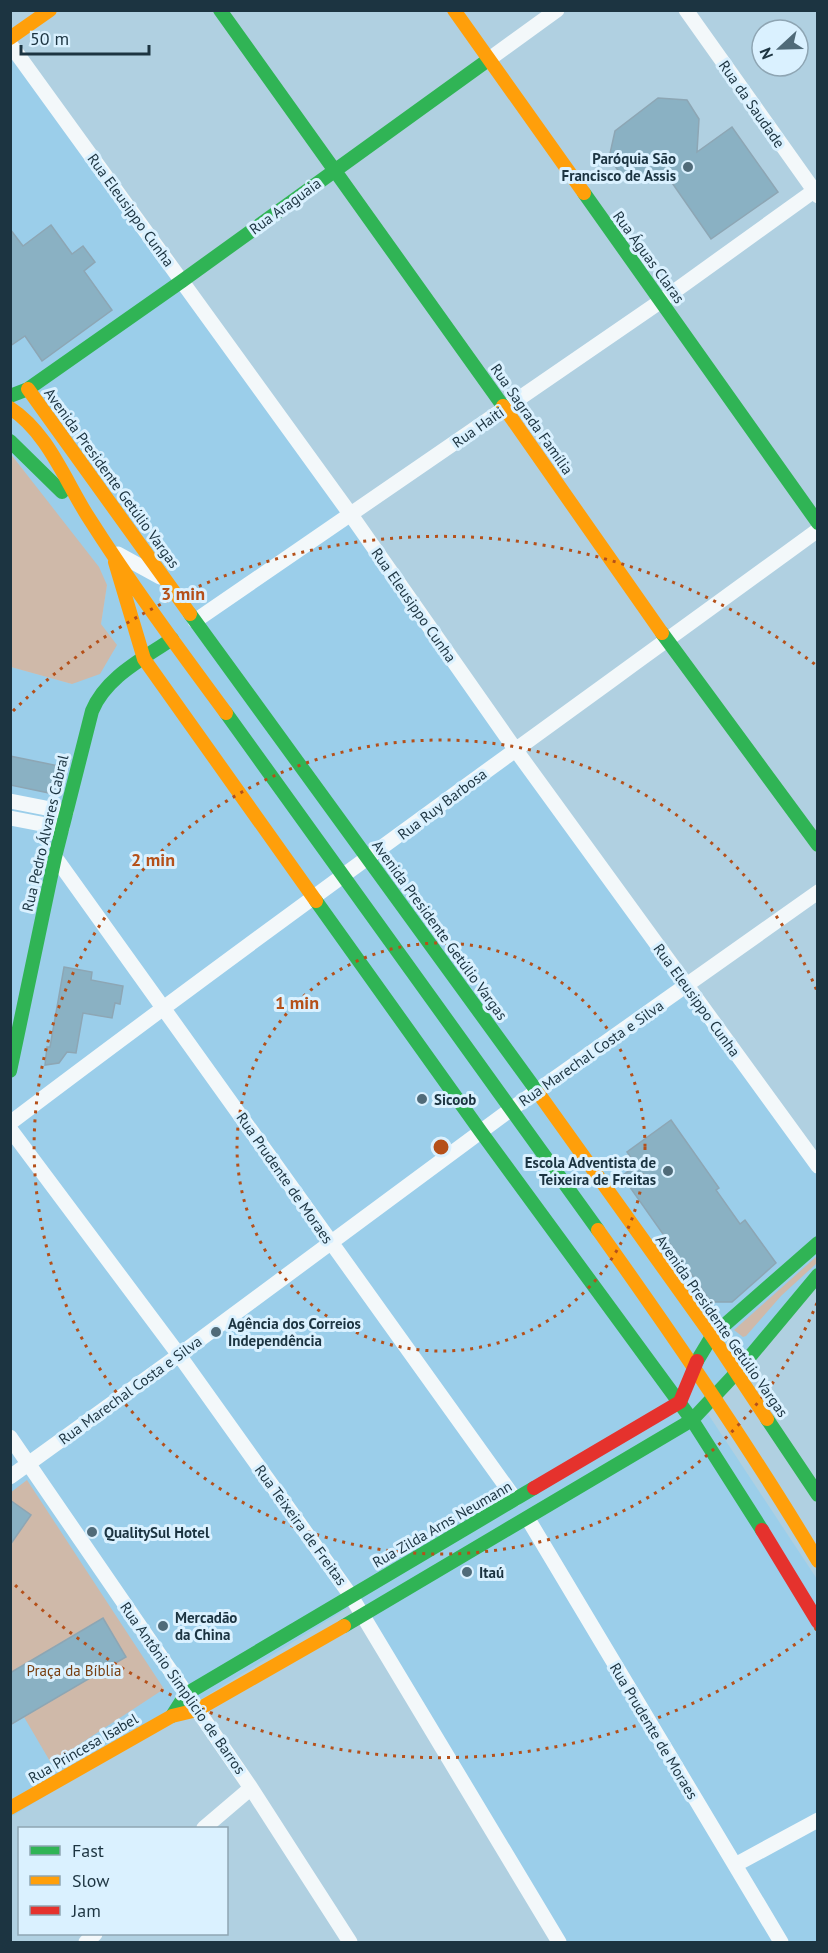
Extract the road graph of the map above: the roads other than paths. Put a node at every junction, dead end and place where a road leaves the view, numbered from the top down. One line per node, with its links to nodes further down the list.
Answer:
1 (50, 10): 6 (street)
2 (220, 10): 9 (street, Rua Sagrada Família)
3 (454, 10): 8 (street, Rua Águas Claras)
4 (557, 10): 8 (street, Rua Araguaia)
5 (686, 10): 10 (street, Rua da Saudade)
6 (10, 38)
7 (10, 44): 11 (street, Rua Eleusippo Cunha)
8 (488, 60): 9 (street, Rua Araguaia); 12 (street, Rua Águas Claras)
9 (334, 172): 11 (street, Rua Araguaia); 16 (street, Rua Sagrada Família)
10 (816, 192): 12 (street, Rua Haiti)
11 (183, 281): 13 (street, Rua Araguaia); 18 (street, Rua Eleusippo Cunha)
12 (661, 301): 16 (street, Rua Haiti); 20 (street, Rua Águas Claras)
13 (28, 389): 14 (street, Rua Araguaia); 23 (street, Avenida Presidente Getúlio Vargas)
14 (10, 396)
15 (10, 408): 19 (street)
16 (505, 409): 18 (street, Rua Haiti); 26 (street, Rua Sagrada Família)
17 (10, 441): 19 (street)
18 (351, 514): 24 (street, Rua Haiti); 28 (street, Rua Eleusippo Cunha)
19 (87, 515): 22 (street)
20 (818, 523)
21 (818, 530): 26 (street, Rua Ruy Barbosa)
22 (112, 551): 23 (street); 25 (street); 27 (street)
23 (166, 580): 24 (street, Avenida Presidente Getúlio Vargas)
24 (195, 621): 35 (street, Avenida Presidente Getúlio Vargas)
25 (172, 639): 27 (street, Rua Pedro Álvares Cabral); 36 (street)
26 (667, 640): 28 (street, Rua Ruy Barbosa); 33 (street, Rua Sagrada Família)
27 (144, 659): 30 (street, Rua Pedro Álvares Cabral); 38 (street)
28 (515, 749): 35 (street, Rua Ruy Barbosa); 39 (street, Rua Eleusippo Cunha)
29 (10, 801): 30 (street)
30 (66, 812): 32 (street, Rua Pedro Álvares Cabral)
31 (10, 818): 32 (street)
32 (62, 828): 34 (street, Rua Pedro Álvares Cabral)
33 (818, 845)
34 (55, 857): 40 (street, Rua Prudente de Moraes); 41 (street, Rua Pedro Álvares Cabral)
35 (368, 859): 36 (street, Rua Ruy Barbosa); 42 (street, Avenida Presidente Getúlio Vargas)
36 (343, 878): 38 (street, Rua Ruy Barbosa); 43 (street)
37 (818, 892): 39 (street, Rua Marechal Costa e Silva)
38 (312, 899): 40 (street, Rua Ruy Barbosa); 46 (street)
39 (687, 985): 42 (street, Rua Marechal Costa e Silva); 47 (street, Rua Eleusippo Cunha)
40 (163, 1008): 44 (street, Rua Ruy Barbosa); 48 (street, Rua Prudente de Moraes)
41 (10, 1071)
42 (537, 1091): 43 (street, Rua Marechal Costa e Silva); 51 (street, Avenida Presidente Getúlio Vargas)
43 (510, 1110): 46 (street, Rua Marechal Costa e Silva); 53 (street)
44 (10, 1123)
45 (10, 1129): 52 (street, Rua Teixeira de Freitas)
46 (481, 1132): 48 (street, Rua Marechal Costa e Silva); 56 (street)
47 (818, 1166)
48 (330, 1243): 52 (street, Rua Marechal Costa e Silva); 62 (street, Rua Prudente de Moraes)
49 (818, 1244): 51 (street)
50 (818, 1275): 54 (street)
51 (712, 1336): 53 (street); 54 (street, Avenida Presidente Getúlio Vargas)
52 (179, 1355): 59 (street, Rua Marechal Costa e Silva); 65 (street, Rua Teixeira de Freitas)
53 (694, 1365): 55 (street); 56 (street)
54 (737, 1372): 55 (street); 61 (street, Avenida Presidente Getúlio Vargas)
55 (715, 1395): 57 (street); 64 (street)
56 (680, 1402): 57 (street); 62 (street, Rua Zilda Arns Neumann)
57 (692, 1420): 63 (street); 67 (street)
58 (10, 1437): 59 (street, Rua Antônio Simplicio de Barros)
59 (29, 1464): 60 (street, Rua Marechal Costa e Silva); 68 (street, Rua Antônio Simplicio de Barros)
60 (10, 1477)
61 (818, 1495)
62 (515, 1499): 65 (street, Rua Zilda Arns Neumann)
63 (528, 1519): 66 (street); 75 (street, Rua Prudente de Moraes)
64 (818, 1561)
65 (351, 1596): 66 (street, Rua Teixeira de Freitas); 68 (street, Rua Zilda Arns Neumann)
66 (364, 1616): 69 (street); 77 (street, Rua Teixeira de Freitas)
67 (818, 1622)
68 (186, 1694): 69 (street, Rua Antônio Simplicio de Barros); 70 (street, Rua Princesa Isabel)
69 (197, 1710): 70 (street, Rua Princesa Isabel); 71 (street, Rua Antônio Simplicio de Barros)
70 (172, 1716): 72 (street, Rua Princesa Isabel)
71 (251, 1788): 74 (street); 76 (street, Rua Antônio Simplicio de Barros)
72 (10, 1808)
73 (818, 1820): 75 (street)
74 (205, 1827)
75 (735, 1865): 78 (street, Rua Prudente de Moraes)
76 (350, 1942)
77 (559, 1942)
78 (781, 1942)

